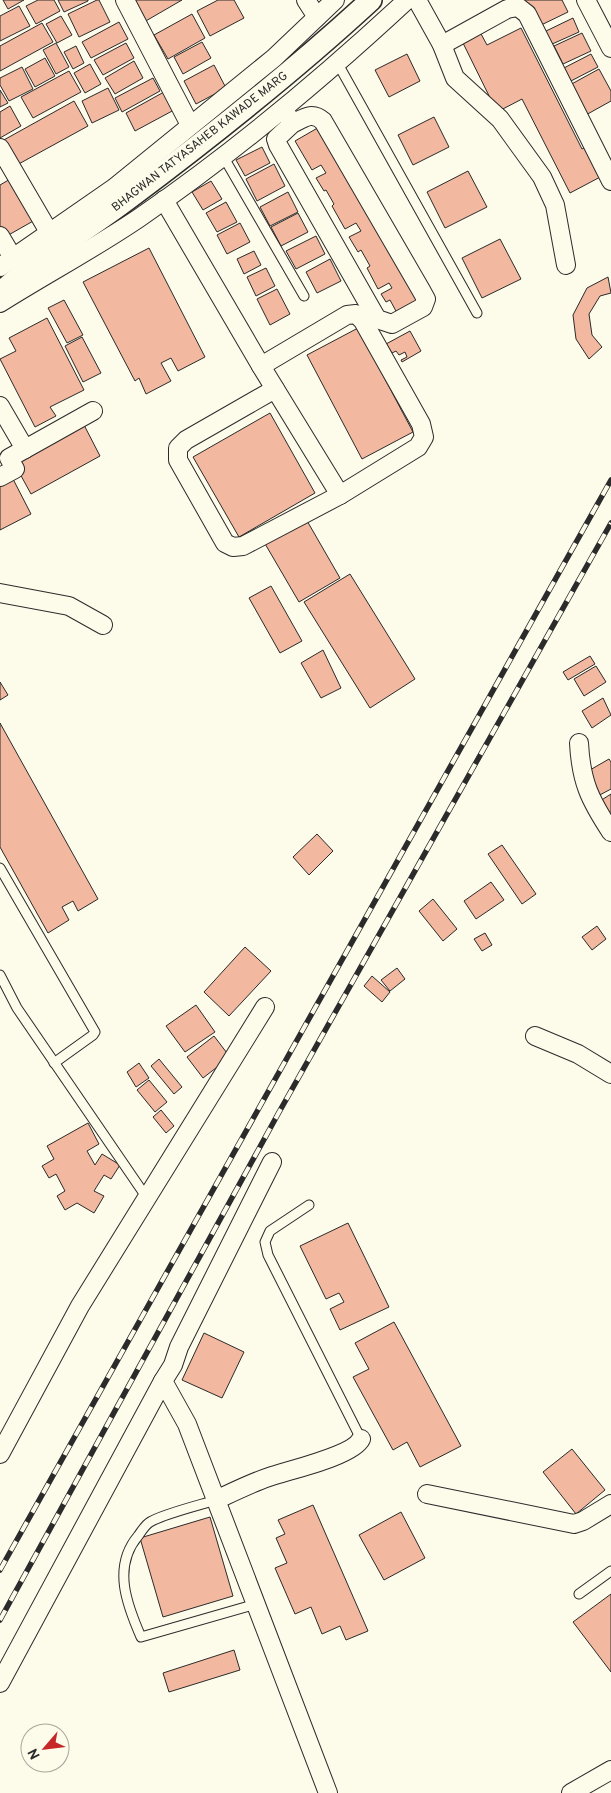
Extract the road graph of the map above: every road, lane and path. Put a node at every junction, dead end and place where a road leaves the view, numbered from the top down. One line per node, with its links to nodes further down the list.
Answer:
1 (125, 0): 13 (street)
2 (306, 0): 8 (street)
3 (335, 0): 8 (street)
4 (372, 0): 21 (street, BHAGWAN TATYASAHEB KAWADE MARG)
5 (407, 0): 11 (street)
6 (416, 0): 9 (street)
7 (586, 0): 10 (street)
8 (317, 17): 13 (street)
9 (442, 45): 16 (street); 20 (street)
10 (611, 48)
11 (338, 64): 12 (street); 26 (lane)
12 (288, 117): 12 (street); 15 (street)
13 (190, 125): 18 (street)
14 (0, 148): 18 (street)
15 (222, 156): 17 (street); 24 (lane)
16 (611, 181)
17 (164, 200): 25 (street); 27 (street)
18 (49, 232): 21 (street)
19 (0, 236): 21 (street)
20 (566, 265)
21 (11, 266): 22 (street, BHAGWAN TATYASAHEB KAWADE MARG); 23 (street, BHAGWAN TATYASAHEB KAWADE MARG)
22 (0, 282)
23 (0, 293)
24 (304, 296)
25 (0, 302)
26 (477, 313)
27 (261, 366): 28 (street); 33 (street)
28 (275, 389): 33 (street); 33 (street)
29 (0, 406): 31 (street)
30 (94, 411): 31 (street)
31 (25, 449): 32 (street)
32 (0, 477)
33 (340, 495)
34 (0, 592): 35 (street)
35 (103, 625)
36 (580, 743): 37 (street)
37 (611, 832)
38 (0, 868): 42 (lane)
39 (0, 975): 42 (lane)
40 (265, 1007): 45 (street)
41 (535, 1036): 43 (street)
42 (54, 1063): 45 (lane)
43 (611, 1074)
44 (272, 1162): 47 (street)
45 (148, 1198): 49 (street)
46 (309, 1205): 48 (lane)
47 (163, 1381): 51 (street); 56 (street)
48 (361, 1439): 51 (street)
49 (0, 1454)
50 (427, 1494): 52 (street)
51 (216, 1500): 55 (street); 55 (lane)
52 (611, 1504)
53 (611, 1571): 54 (lane)
54 (579, 1594)
55 (256, 1604): 58 (street)
56 (0, 1683)
57 (611, 1770): 59 (street)
58 (328, 1793)
59 (571, 1793)

